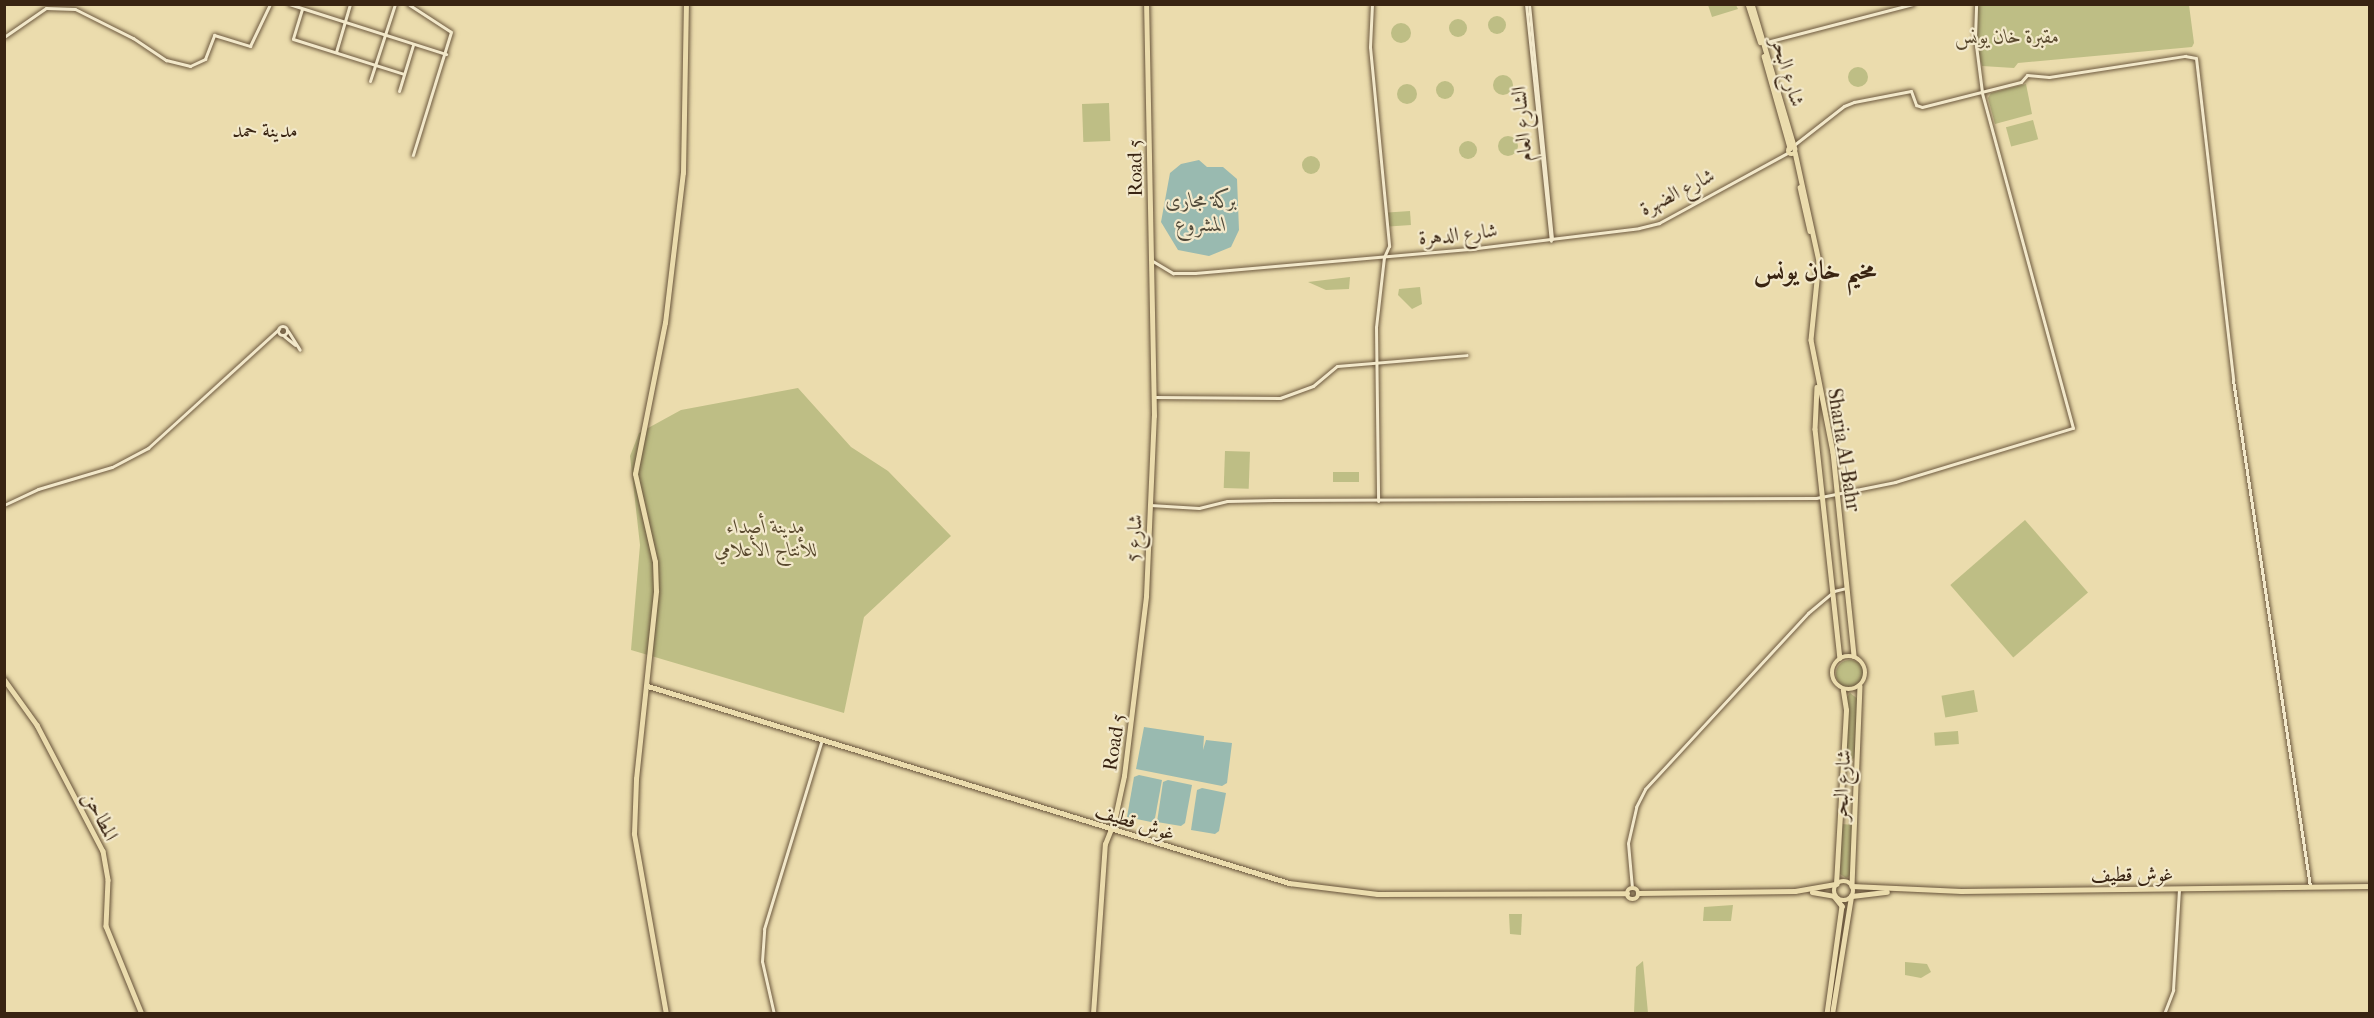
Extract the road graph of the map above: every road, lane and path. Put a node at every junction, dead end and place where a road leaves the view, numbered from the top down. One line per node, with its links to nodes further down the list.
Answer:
1 (270, 4): 16 (street)
2 (289, 4): 13 (street)
3 (350, 4): 14 (street)
4 (395, 4): 15 (street)
5 (408, 4): 20 (street)
6 (686, 4): 51 (main road)
7 (1146, 4): 31 (main road, Road 5)
8 (1372, 4): 30 (street)
9 (1527, 4): 28 (street, الشارع العام)
10 (1750, 4): 17 (main road, شارع البحر); 26 (main road, شارع البحر)
11 (1913, 4): 17 (street)
12 (1976, 4): 25 (street)
13 (302, 9): 14 (street); 19 (street)
14 (345, 22): 15 (street); 19 (street)
15 (384, 35): 18 (street); 21 (street)
16 (4, 37)
17 (1763, 43): 26 (main road, شارع البحر)
18 (413, 45): 20 (street); 22 (street)
19 (336, 52): 21 (street)
20 (446, 54): 27 (street)
21 (375, 64): 22 (street); 23 (street)
22 (404, 74): 24 (street)
23 (370, 81)
24 (399, 91)
25 (1982, 92): 26 (street, شارع الضهرة); 40 (street); 60 (street)
26 (1793, 150): 28 (street, شارع الضهرة); 38 (main road, شارع البحر)
27 (412, 155)
28 (1551, 240): 29 (street, شارع الضهرة)
29 (1536, 241): 30 (street, شارع الدهرة)
30 (1384, 257): 31 (street, شارع الدهرة); 37 (street)
31 (1151, 260): 39 (main road, Road 5)
32 (279, 329): 33 (street); 34 (street); 35 (street)
33 (288, 330): 34 (street); 34 (street)
34 (282, 335): 35 (street)
35 (270, 341): 43 (street)
36 (1467, 355): 37 (street)
37 (1377, 360): 39 (street); 42 (street)
38 (1818, 381): 40 (main road, Sharia Al-Bahr); 41 (main road, Sharia Al-Bahr)
39 (1154, 397): 44 (main road, شارع 5)
40 (1838, 494): 41 (street); 45 (main road, Sharia Al-Bahr)
41 (1823, 497): 42 (street); 46 (main road, Sharia Al-Bahr)
42 (1378, 501): 44 (street)
43 (4, 505)
44 (1150, 505): 50 (main road, شارع 5)
45 (1848, 588): 46 (street); 47 (main road, Sharia Al-Bahr)
46 (1834, 591): 48 (main road, Sharia Al-Bahr); 64 (street)
47 (1854, 656): 48 (main road); 52 (main road)
48 (1840, 658): 53 (main road)
49 (4, 679): 69 (main road, المطاحن)
50 (1138, 680): 57 (main road, Road 5)
51 (648, 686): 54 (main road, غوش قطيف); 70 (main road)
52 (1860, 686): 53 (main road); 55 (main road, شارع البحر)
53 (1844, 690): 56 (main road, شارع البحر)
54 (822, 742): 57 (main road, غوش قطيف); 71 (street)
55 (1856, 805): 56 (main road); 59 (main road, شارع البحر)
56 (1841, 807): 58 (main road, شارع البحر)
57 (1109, 829): 64 (main road, غوش قطيف); 72 (main road)
58 (1836, 884): 59 (main road, غوش قطيف); 65 (main road); 68 (main road, شارع البحر)
59 (1852, 886): 63 (main road, غوش قطيف); 67 (main road, شارع البحر)
60 (2310, 886): 61 (main road, غوش قطيف); 62 (main road, غوش قطيف)
61 (2370, 886)
62 (2179, 888): 63 (main road, غوش قطيف); 75 (street)
63 (1895, 890): 67 (main road, غوش قطيف)
64 (1630, 891): 66 (main road); 66 (main road, غوش قطيف)
65 (1795, 891): 66 (main road); 68 (main road)
66 (1638, 893)
67 (1851, 897): 68 (main road, غوش قطيف); 74 (main road)
68 (1838, 898): 73 (main road)
69 (142, 1014)
70 (666, 1014)
71 (774, 1014)
72 (1093, 1014)
73 (1827, 1014)
74 (1832, 1014)
75 (2164, 1014)

